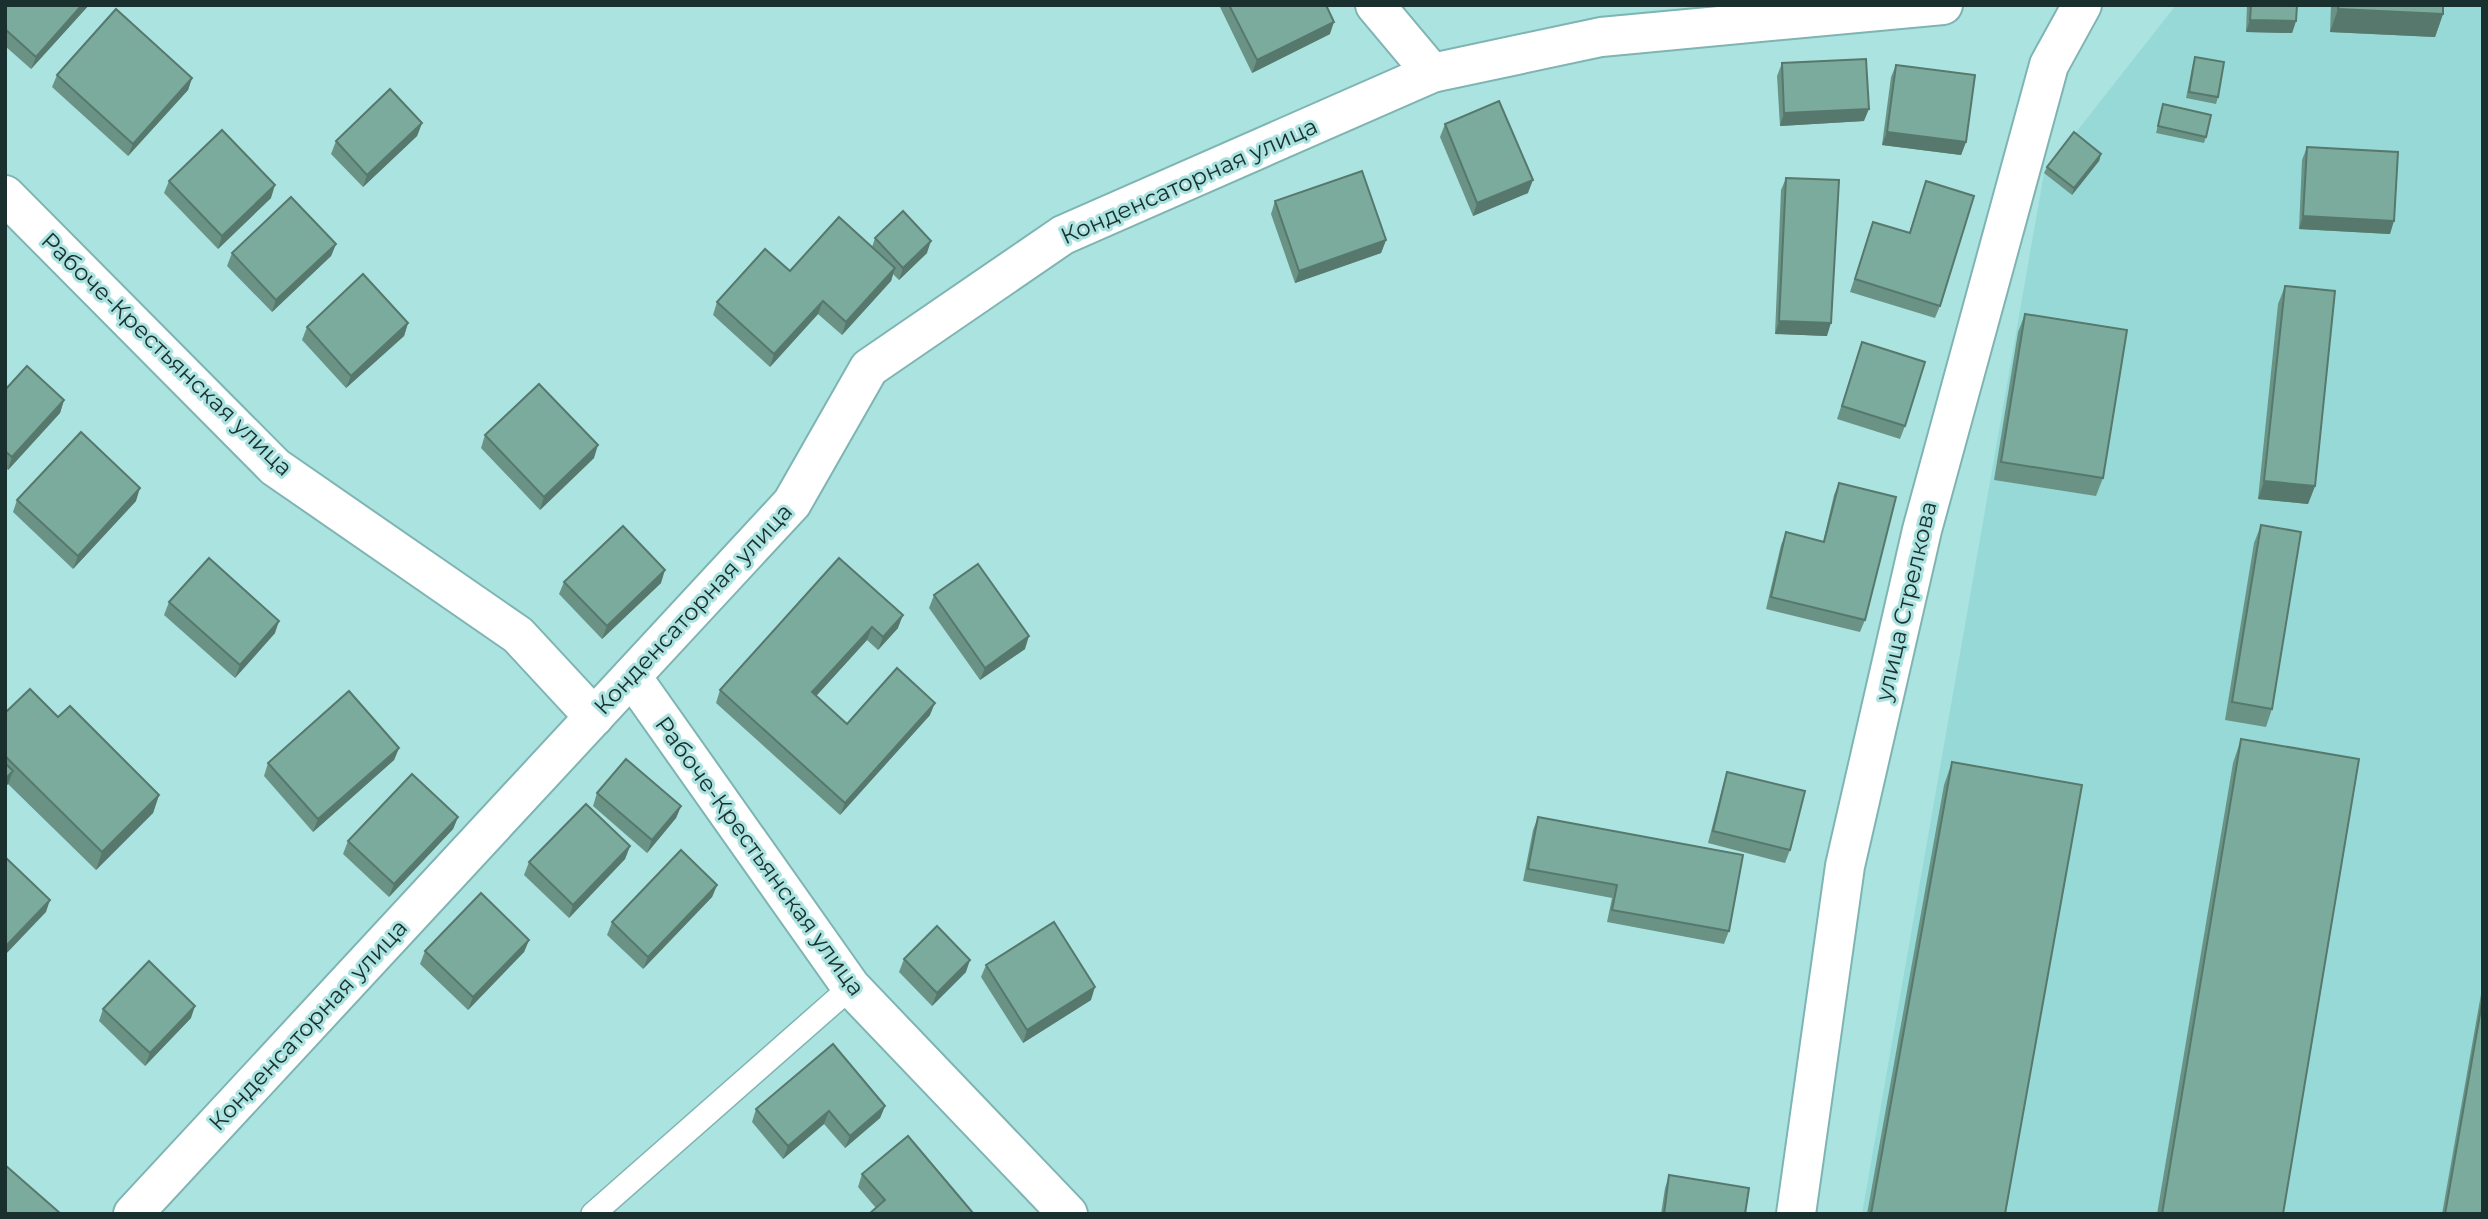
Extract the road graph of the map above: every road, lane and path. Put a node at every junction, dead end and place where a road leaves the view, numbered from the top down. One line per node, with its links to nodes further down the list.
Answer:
1 (1376, 5): 4 (street)
2 (1943, 5): 4 (street, Конденсаторная улица)
3 (2082, 5): 12 (street, улица Стрелкова)
4 (1432, 73): 6 (street, Конденсаторная улица)
5 (5, 195): 7 (street, Рабоче-Крестьянская улица)
6 (632, 677): 7 (street, Конденсаторная улица); 8 (street, Рабоче-Крестьянская улица)
7 (594, 717): 9 (street, Конденсаторная улица)
8 (851, 987): 10 (lane); 11 (street, Рабоче-Крестьянская улица)
9 (132, 1214)
10 (593, 1214)
11 (1068, 1214)
12 (1796, 1214)

